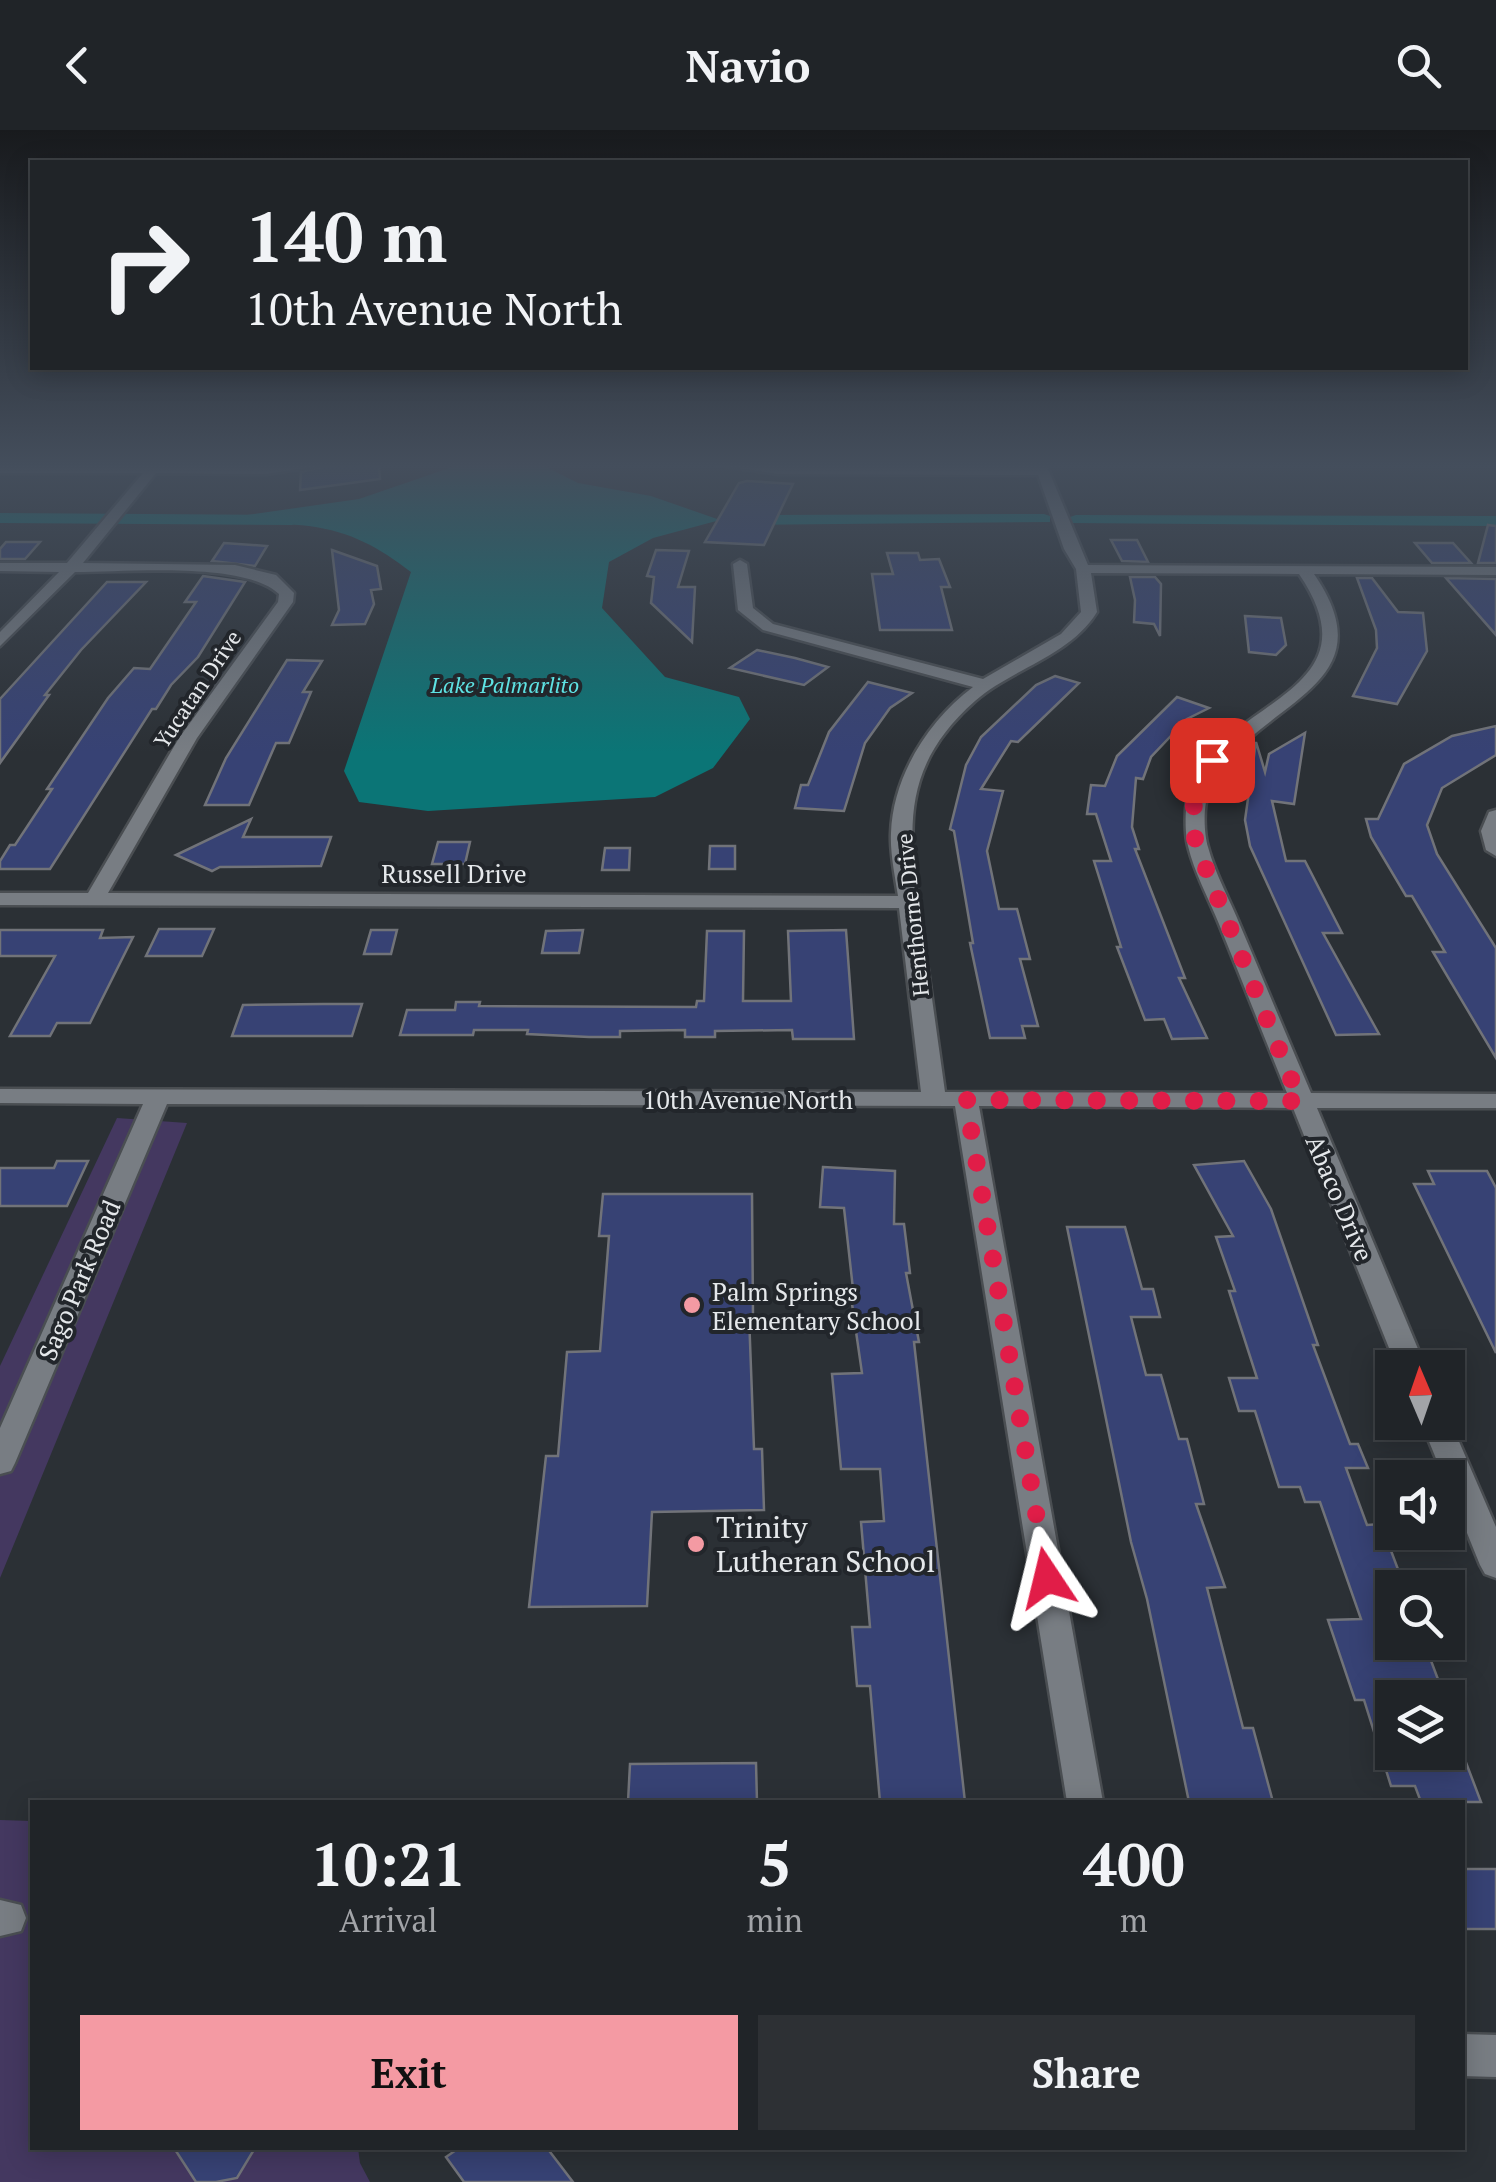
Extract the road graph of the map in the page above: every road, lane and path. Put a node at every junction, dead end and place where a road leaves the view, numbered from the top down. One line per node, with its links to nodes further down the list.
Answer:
1 (78, 560): 5 (street)
2 (1078, 560): 6 (street, Henthorne Drive)
3 (740, 564): 10 (street)
4 (0, 567): 5 (street)
5 (72, 567): 9 (street); 14 (street, Yucatan Drive)
6 (1082, 569): 7 (street); 10 (street, Henthorne Drive)
7 (1303, 569): 8 (street); 20 (street, Abaco Drive)
8 (1496, 570)
9 (0, 640)
10 (985, 685): 15 (street, Henthorne Drive)
11 (1496, 816): 12 (street)
12 (1496, 850)
13 (0, 899): 14 (street, Russell Drive)
14 (94, 900): 15 (street, Russell Drive)
15 (908, 902): 18 (street, Henthorne Drive)
16 (0, 1096): 17 (street, 10th Avenue North)
17 (158, 1096): 18 (street, 10th Avenue North); 24 (street, Sago Park Road)
18 (934, 1100): 19 (street, 10th Avenue North)
19 (966, 1100): 20 (street, 10th Avenue North); 26 (street)
20 (1300, 1101): 21 (street, 10th Avenue North); 22 (street, Abaco Drive)
21 (1496, 1101)
22 (1404, 1350)
23 (1444, 1440): 25 (street)
24 (0, 1463)
25 (1496, 1566)
26 (1085, 1800)
27 (1465, 2056): 28 (street)
28 (1496, 2056)

